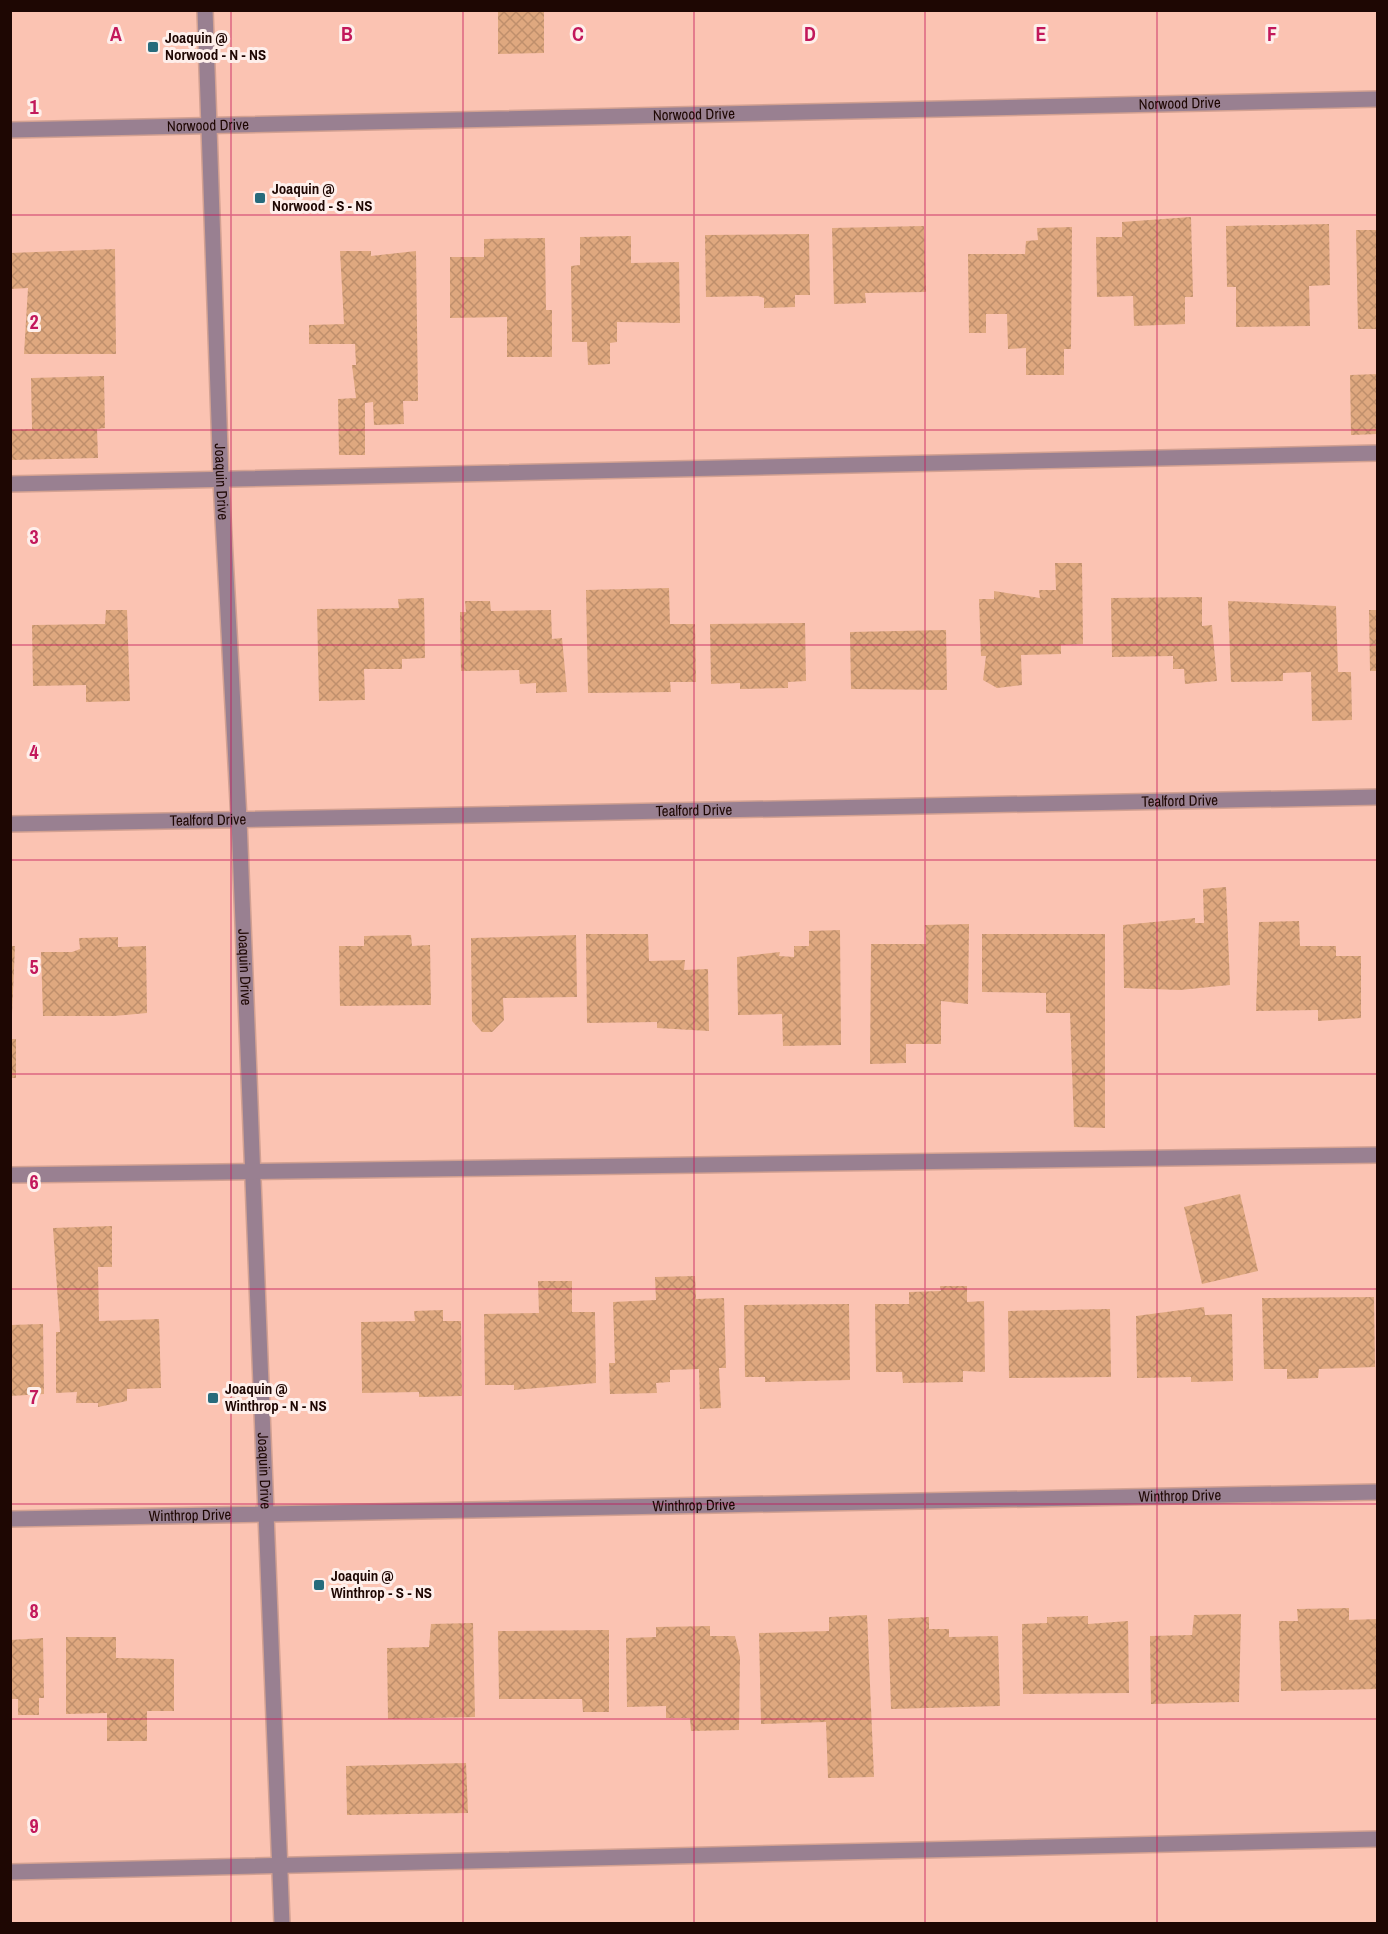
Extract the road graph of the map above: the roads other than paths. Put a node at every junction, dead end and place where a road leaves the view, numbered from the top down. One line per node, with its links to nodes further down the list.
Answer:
1 (205, 10): 3 (street, Joaquin Drive)
2 (1377, 99): 3 (street, Norwood Drive)
3 (211, 127): 4 (street, Norwood Drive); 6 (street, Joaquin Drive)
4 (10, 130)
5 (1377, 453): 6 (street)
6 (222, 480): 7 (street); 9 (street, Joaquin Drive)
7 (10, 484)
8 (1377, 797): 9 (street, Tealford Drive)
9 (239, 820): 10 (street, Tealford Drive); 12 (street, Joaquin Drive)
10 (10, 824)
11 (1377, 1155): 12 (street)
12 (252, 1170): 13 (street); 15 (street, Joaquin Drive)
13 (10, 1175)
14 (1377, 1492): 15 (street, Winthrop Drive)
15 (264, 1513): 16 (street, Winthrop Drive); 18 (street, Joaquin Drive)
16 (10, 1519)
17 (1377, 1839): 18 (street)
18 (280, 1867): 19 (street); 20 (street, Joaquin Drive)
19 (10, 1872)
20 (282, 1923)

